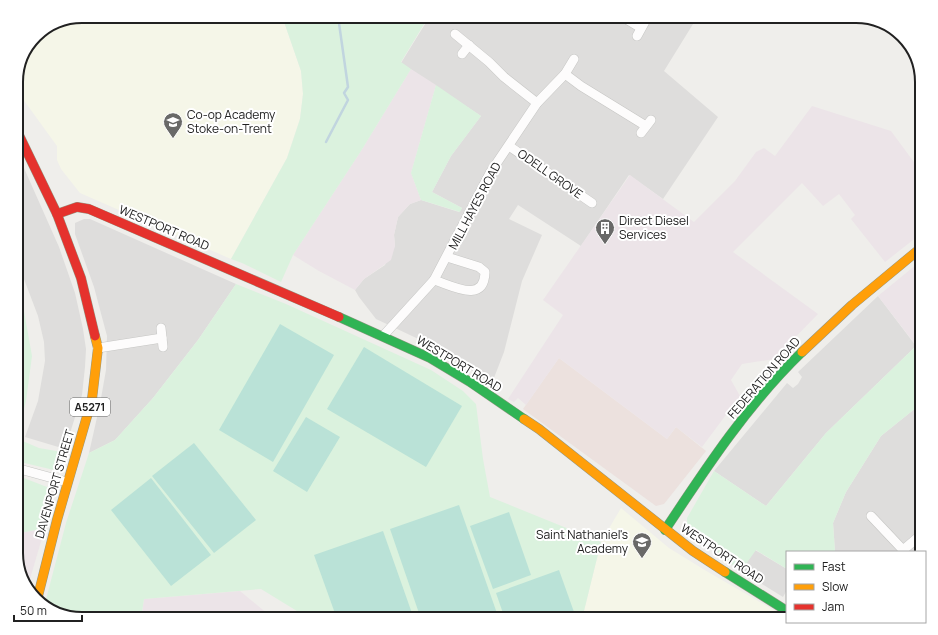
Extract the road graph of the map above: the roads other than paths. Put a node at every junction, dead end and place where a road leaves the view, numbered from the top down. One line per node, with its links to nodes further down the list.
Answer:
1 (628, 23): 2 (street)
2 (644, 23)
3 (454, 34): 4 (street)
4 (469, 45): 5 (street); 8 (street)
5 (462, 54)
6 (574, 59): 7 (street, MILL HAYES ROAD)
7 (564, 74): 8 (street, MILL HAYES ROAD); 9 (street)
8 (537, 102): 11 (street, MILL HAYES ROAD)
9 (646, 126)
10 (23, 145): 13 (street, A5271)
11 (509, 146): 12 (street, ODELL GROVE); 15 (street, MILL HAYES ROAD)
12 (592, 203)
13 (57, 214): 18 (street, WESTPORT ROAD); 19 (street, DAVENPORT STREET / A5271)
14 (915, 253): 23 (street, FEDERATION ROAD)
15 (447, 258): 16 (street, MILL HAYES ROAD); 16 (street)
16 (434, 280): 18 (street, MILL HAYES ROAD)
17 (161, 328): 19 (street)
18 (383, 336): 23 (street, WESTPORT ROAD)
19 (98, 348): 21 (street, DAVENPORT STREET / A5271)
20 (23, 470): 21 (street)
21 (67, 482): 26 (street, DAVENPORT STREET / A5271)
22 (871, 516): 25 (street)
23 (665, 530): 27 (street, WESTPORT ROAD)
24 (915, 541): 25 (street)
25 (904, 551)
26 (39, 593)
27 (786, 610)

